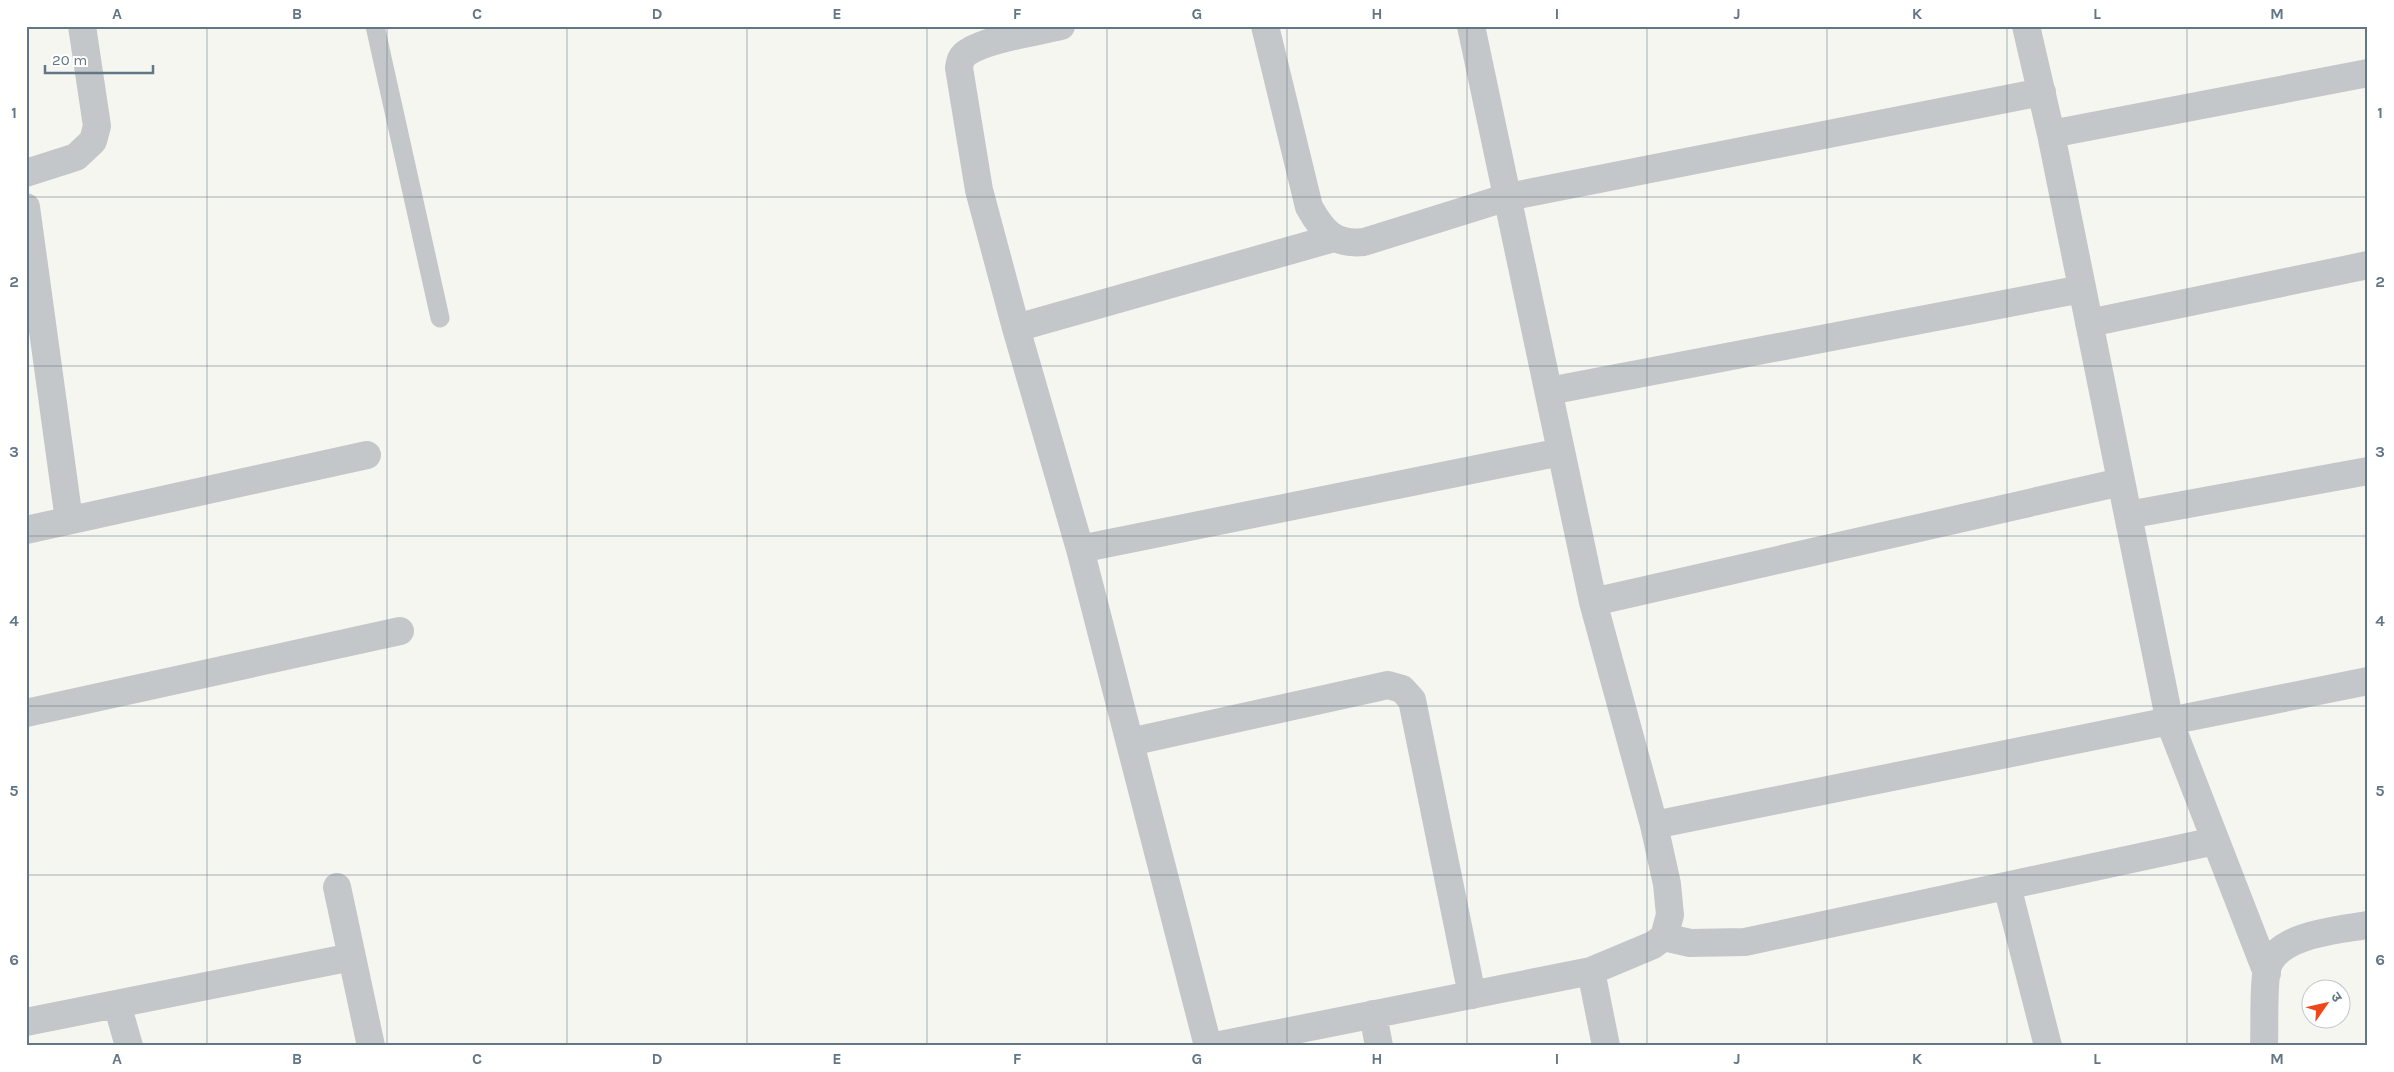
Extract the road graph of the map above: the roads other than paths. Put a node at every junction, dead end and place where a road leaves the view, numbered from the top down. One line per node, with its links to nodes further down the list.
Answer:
1 (82, 26): 10 (street)
2 (374, 26): 16 (lane)
3 (1061, 26): 18 (street)
4 (1265, 26): 13 (street)
5 (1472, 26): 11 (street)
6 (2026, 26): 8 (street)
7 (2368, 72): 9 (street)
8 (2042, 92): 9 (street); 11 (street)
9 (2051, 134): 15 (street)
10 (26, 173)
11 (1508, 197): 13 (street); 19 (street)
12 (26, 207): 25 (street)
13 (1334, 238): 18 (street)
14 (2368, 265): 17 (street)
15 (2082, 289): 17 (street); 19 (street)
16 (440, 318)
17 (2089, 324): 23 (street)
18 (1016, 328): 27 (street)
19 (1549, 391): 20 (street)
20 (1562, 452): 27 (street); 28 (street)
21 (367, 454): 25 (street)
22 (2368, 471): 24 (street)
23 (2121, 482): 24 (street); 28 (street)
24 (2128, 515): 32 (street)
25 (69, 520): 26 (street)
26 (26, 530)
27 (1080, 549): 33 (street)
28 (1593, 602): 34 (street)
29 (400, 631): 31 (street)
30 (2368, 681): 32 (street)
31 (26, 712)
32 (2170, 723): 34 (street); 35 (street)
33 (1130, 742): 43 (street); 49 (street)
34 (1654, 825): 39 (street)
35 (2215, 841): 36 (street); 42 (street)
36 (2007, 886): 39 (street); 53 (street)
37 (337, 887): 40 (street)
38 (2368, 925): 42 (street)
39 (1664, 936): 41 (street)
40 (352, 957): 44 (street); 48 (street)
41 (1591, 971): 43 (street); 52 (street)
42 (2267, 973): 54 (street)
43 (1472, 994): 45 (street)
44 (117, 1004): 46 (street); 47 (street)
45 (1372, 1014): 50 (street); 51 (street)
46 (26, 1022)
47 (129, 1046)
48 (371, 1046)
49 (1208, 1046)
50 (1216, 1046)
51 (1379, 1046)
52 (1606, 1046)
53 (2048, 1046)
54 (2264, 1046)

